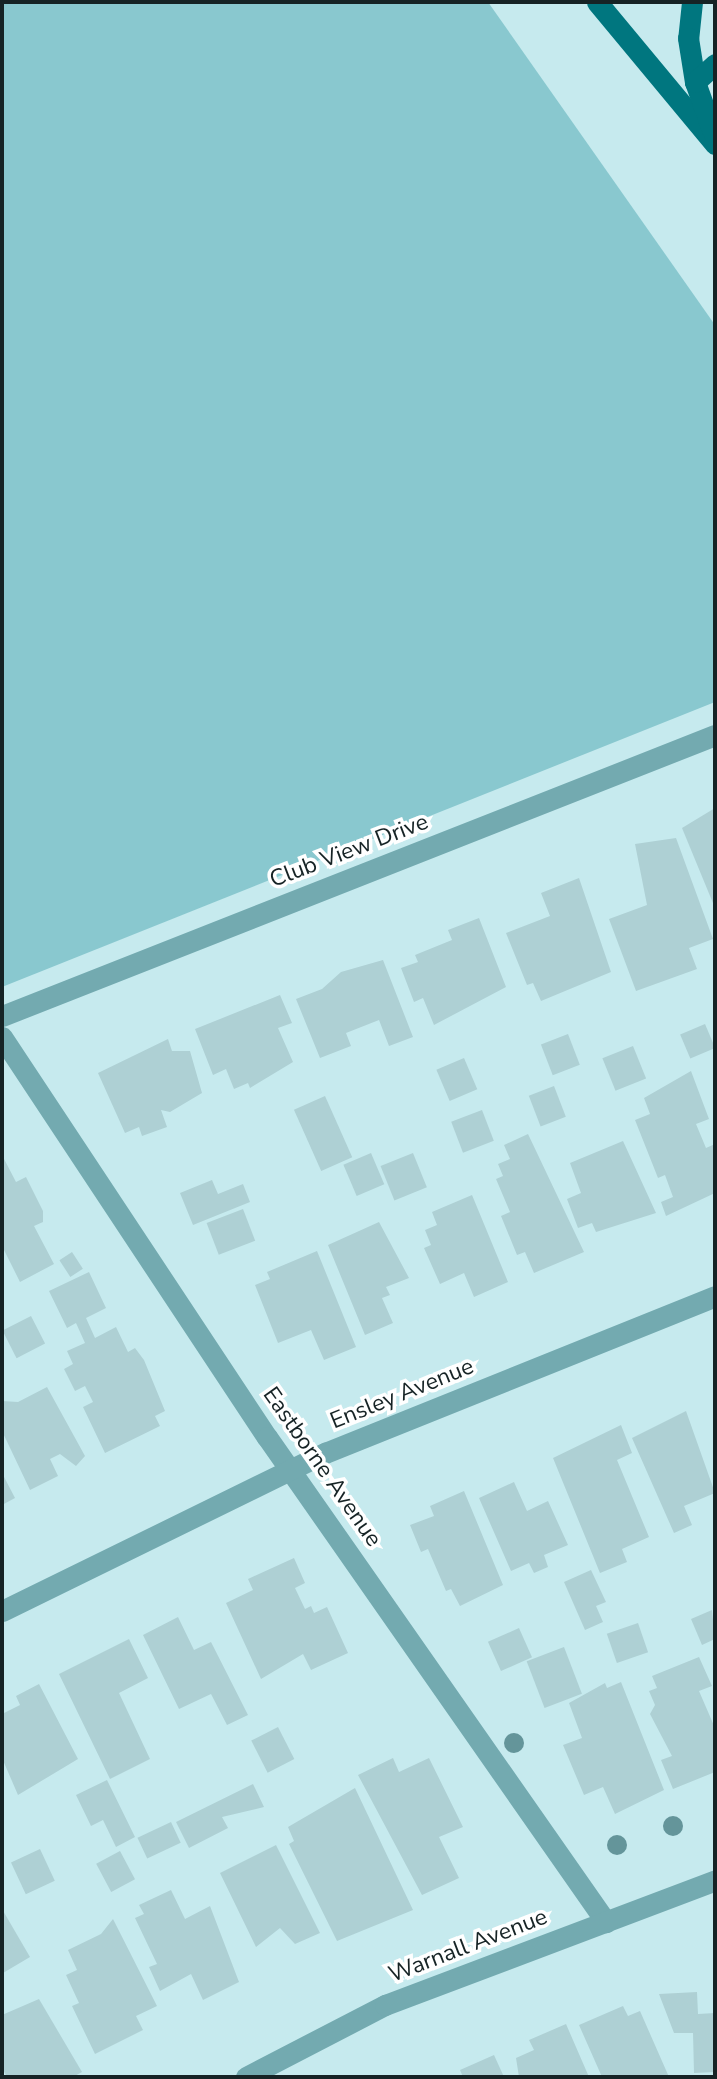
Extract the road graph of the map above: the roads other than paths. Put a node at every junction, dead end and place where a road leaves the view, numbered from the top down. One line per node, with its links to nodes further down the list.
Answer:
1 (597, 2): 5 (main road)
2 (692, 2): 4 (main road)
3 (715, 64): 4 (main road)
4 (695, 82): 5 (main road)
5 (715, 142)
6 (715, 735): 7 (street, Club View Drive)
7 (2, 1016)
8 (2, 1037): 10 (street, Eastborne Avenue)
9 (715, 1296): 10 (street, Ensley Avenue)
10 (291, 1471): 11 (street, Ensley Avenue); 13 (street, Eastborne Avenue)
11 (2, 1611)
12 (715, 1880): 13 (street, Warnall Avenue)
13 (606, 1923): 14 (street, Warnall Avenue)
14 (246, 2077)

